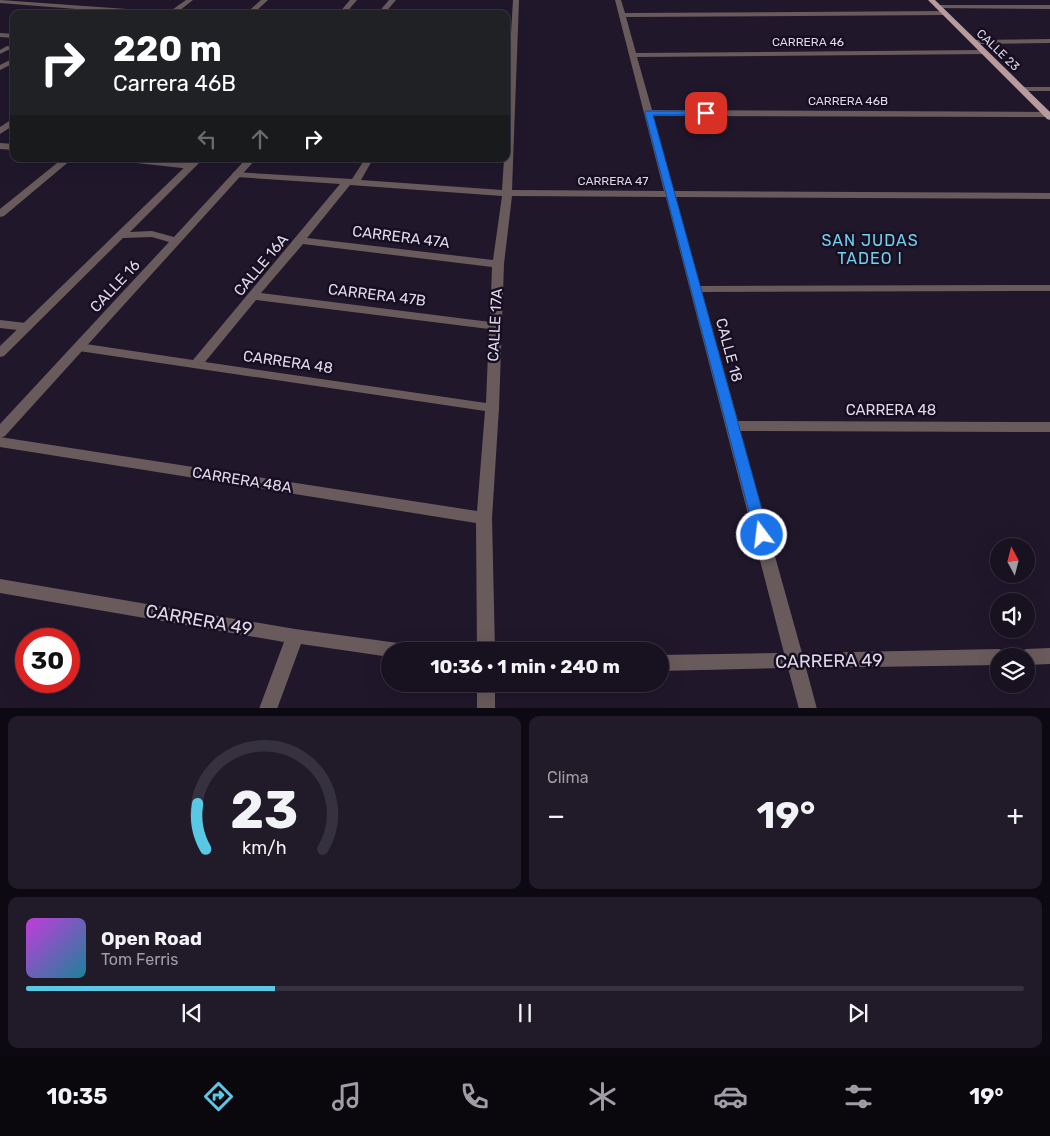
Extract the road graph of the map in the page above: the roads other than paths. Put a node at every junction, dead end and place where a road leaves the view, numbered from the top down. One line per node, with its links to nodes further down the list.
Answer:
1 (0, 0): 11 (street)
2 (190, 0): 12 (street)
3 (265, 0): 13 (street)
4 (354, 0): 14 (street)
5 (393, 0): 15 (street)
6 (516, 0): 18 (street, CALLE 17A)
7 (618, 0): 17 (street, CALLE 18)
8 (931, 0): 10 (main road, CALLE 23)
9 (1050, 6): 10 (street)
10 (938, 7): 16 (main road, CALLE 23)
11 (121, 10)
12 (176, 10)
13 (253, 10)
14 (345, 10)
15 (384, 10)
16 (944, 14): 17 (street); 20 (main road, CALLE 23)
17 (622, 16): 24 (street, CALLE 18)
18 (511, 29): 25 (street, CALLE 17A)
19 (1050, 41): 20 (street)
20 (974, 42): 23 (main road, CALLE 23)
21 (7, 48): 22 (lane)
22 (0, 52)
23 (984, 52): 24 (street, CARRERA 46); 26 (main road, CALLE 23)
24 (633, 55): 28 (street, CALLE 18)
25 (510, 68)
26 (1022, 89): 27 (street); 29 (main road, CALLE 23)
27 (1050, 89)
28 (648, 113): 29 (street, CARRERA 46B); 38 (street, CALLE 18)
29 (1049, 116)
30 (63, 162): 40 (street)
31 (194, 162): 41 (street, CALLE 16)
32 (248, 162): 35 (street, CALLE 16)
33 (367, 162): 36 (street, CALLE 16A)
34 (508, 162): 37 (street, CALLE 17A)
35 (237, 174): 36 (street, CARRERA 47); 42 (street, CALLE 16)
36 (350, 183): 37 (street, CARRERA 47); 44 (street, CALLE 16A)
37 (507, 193): 38 (street, CARRERA 47); 46 (street, CALLE 17A)
38 (670, 194): 39 (street, CARRERA 47); 48 (street, CALLE 18)
39 (1050, 196)
40 (0, 214)
41 (134, 222): 42 (street); 43 (street, CALLE 16)
42 (190, 227): 45 (street, CALLE 16)
43 (120, 235): 45 (street); 51 (street, CALLE 16)
44 (300, 240): 46 (street, CARRERA 47A); 49 (street, CALLE 16A)
45 (177, 241): 53 (street, CALLE 16)
46 (498, 264): 52 (street, CALLE 17A)
47 (1050, 288): 48 (street)
48 (696, 289): 57 (street, CALLE 18)
49 (255, 296): 52 (street, CARRERA 47B); 55 (street, CALLE 16A)
50 (0, 324): 51 (street)
51 (26, 326): 54 (street, CALLE 16)
52 (495, 326): 56 (street, CALLE 17A)
53 (79, 347): 55 (street, CARRERA 48); 59 (street, CALLE 16)
54 (0, 353)
55 (196, 364): 56 (street, CARRERA 48)
56 (492, 408): 61 (street, CALLE 17A)
57 (732, 426): 58 (street, CARRERA 48); 69 (street, CALLE 18)
58 (1050, 427)
59 (0, 433)
60 (0, 442): 61 (street, CARRERA 48A)
61 (484, 518): 64 (street, CALLE 17A)
62 (0, 586): 63 (street, CARRERA 49)
63 (295, 636): 65 (street, CARRERA 49); 72 (street)
64 (486, 642)
65 (381, 649)
66 (1050, 656): 68 (street)
67 (990, 657): 69 (street, CARRERA 49)
68 (1035, 657)
69 (796, 662): 70 (street, CARRERA 49); 74 (street, CALLE 18)
70 (669, 663)
71 (486, 692): 73 (street)
72 (268, 708)
73 (486, 708)
74 (808, 708)

